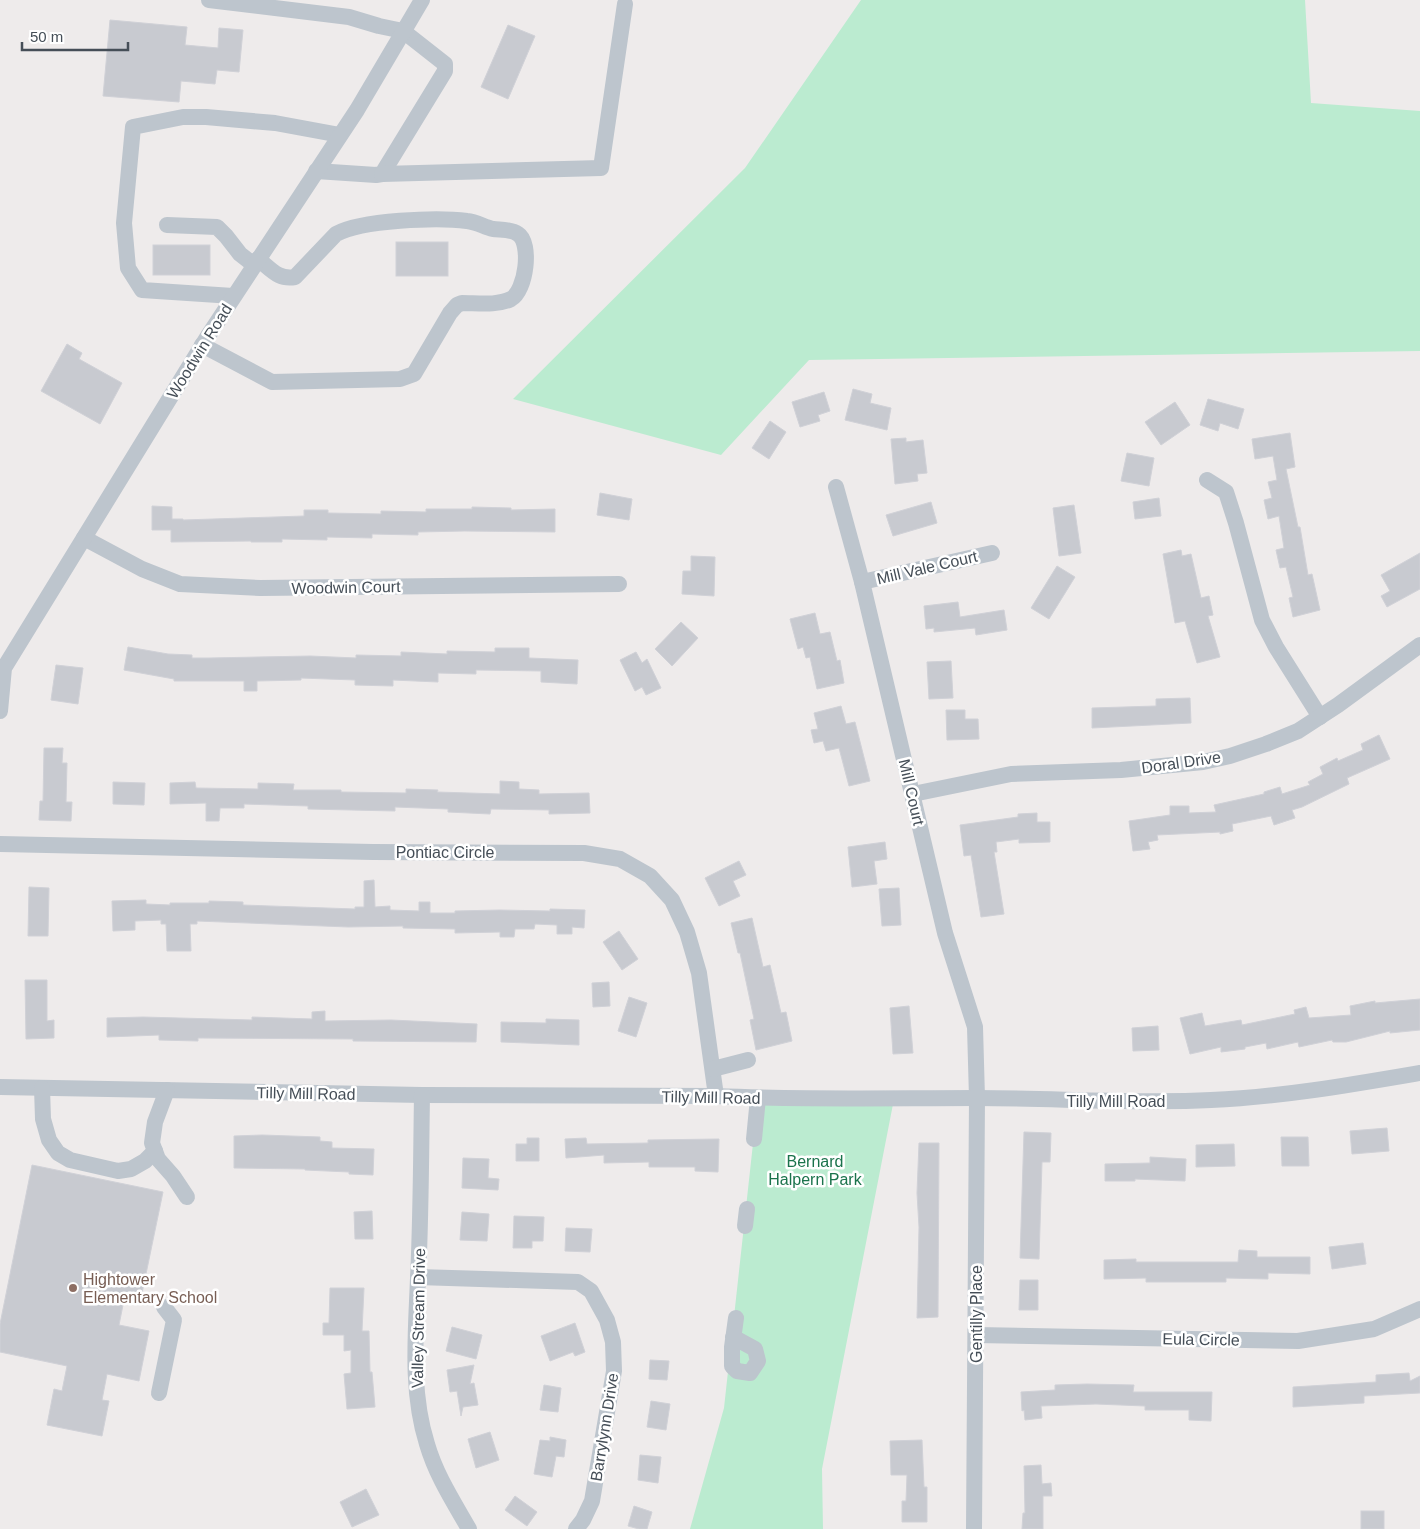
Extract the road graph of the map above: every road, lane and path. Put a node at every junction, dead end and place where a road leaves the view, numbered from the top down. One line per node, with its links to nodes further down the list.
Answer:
1 (209, 0): 4 (street)
2 (422, 0): 4 (street, Woodwin Road)
3 (625, 4): 7 (street)
4 (403, 31): 5 (street, Woodwin Road); 7 (street)
5 (340, 135): 6 (street, Woodwin Road); 10 (street)
6 (316, 171): 7 (street); 9 (street, Woodwin Road)
7 (382, 174)
8 (167, 225): 9 (street)
9 (256, 262): 10 (street, Woodwin Road); 11 (street)
10 (234, 296): 11 (street, Woodwin Road)
11 (202, 345): 14 (street, Woodwin Road)
12 (1207, 480): 21 (street)
13 (836, 487): 16 (street, Mill Court)
14 (84, 538): 17 (street, Woodwin Court); 19 (street, Woodwin Road)
15 (992, 552): 16 (street, Mill Vale Court)
16 (862, 582): 22 (street, Mill Court)
17 (619, 584)
18 (1420, 645): 21 (street, Doral Drive)
19 (2, 666): 20 (street, Woodwin Road)
20 (0, 711)
21 (1320, 717): 22 (street, Doral Drive)
22 (913, 794): 33 (street, Mill Court)
23 (0, 844): 25 (street, Pontiac Circle)
24 (748, 1060): 25 (street)
25 (713, 1069): 31 (street, Pontiac Circle)
26 (1420, 1073): 33 (street, Tilly Mill Road)
27 (0, 1087): 28 (street, Tilly Mill Road)
28 (42, 1088): 29 (street, Tilly Mill Road); 35 (street)
29 (167, 1090): 30 (street, Tilly Mill Road); 35 (street)
30 (422, 1095): 31 (street, Tilly Mill Road); 39 (street, Valley Stream Drive)
31 (716, 1096): 32 (street, Tilly Mill Road)
32 (758, 1098): 33 (street, Tilly Mill Road); 34 (street)
33 (977, 1098): 43 (street, Gentilly Place)
34 (754, 1139)
35 (155, 1151): 36 (street)
36 (187, 1197)
37 (747, 1210): 38 (street)
38 (745, 1226)
39 (418, 1277): 46 (street, Valley Stream Drive); 47 (street, Barrylynn Drive)
40 (164, 1307): 45 (street)
41 (1420, 1309): 43 (street, Eula Circle)
42 (736, 1318): 44 (street)
43 (976, 1336): 48 (street, Gentilly Place)
44 (733, 1337)
45 (159, 1393)
46 (469, 1529)
47 (576, 1529)
48 (974, 1529)

